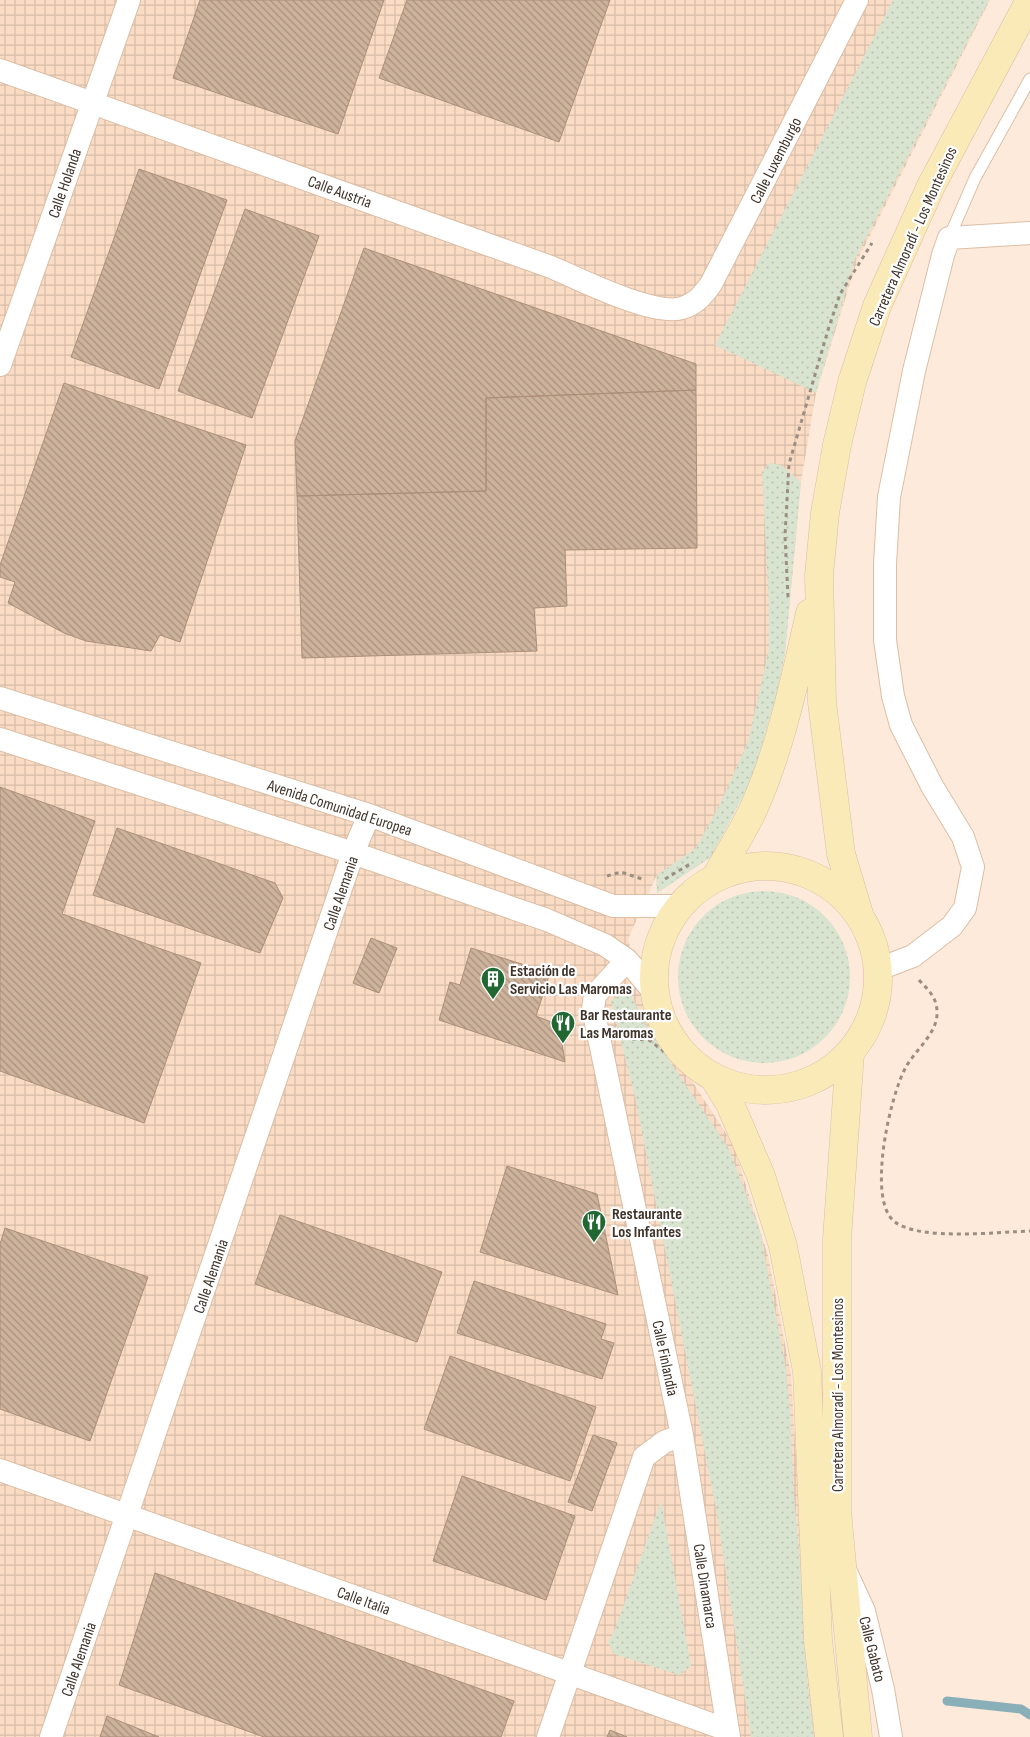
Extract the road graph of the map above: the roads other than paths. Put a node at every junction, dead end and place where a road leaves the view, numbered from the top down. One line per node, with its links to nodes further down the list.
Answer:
1 (129, 0): 6 (street, Calle Holanda)
2 (857, 0): 9 (street, Calle Luxemburgo)
3 (1030, 0): 11 (main road, Carretera Almoradí - Los Montesinos)
4 (0, 70): 6 (street, Calle Austria)
5 (1030, 79): 8 (lane)
6 (92, 102): 9 (street, Calle Austria); 10 (street, Calle Holanda)
7 (1030, 233): 8 (street)
8 (949, 238): 20 (street)
9 (680, 309)
10 (0, 365)
11 (819, 575): 16 (main road, Carretera Almoradí - Los Montesinos); 18 (main road, Carretera Almoradí - Los Montesinos)
12 (0, 698): 14 (street, Avenida Comunidad Europea)
13 (0, 739): 15 (street)
14 (369, 815): 15 (street, Calle Alemania); 17 (street, Avenida Comunidad Europea)
15 (354, 853): 19 (street); 26 (street, Calle Alemania)
16 (716, 877): 17 (main road); 18 (main road)
17 (679, 906): 21 (main road)
18 (859, 914): 20 (main road)
19 (627, 960): 21 (street); 24 (street, Calle Finlandia)
20 (891, 964): 22 (main road)
21 (654, 992): 23 (main road)
22 (850, 1053): 23 (main road); 27 (main road, Carretera Almoradí - Los Montesinos)
23 (705, 1077): 32 (main road, Carretera Almoradí - Los Montesinos)
24 (682, 1435): 28 (street); 29 (street, Calle Dinamarca)
25 (0, 1470): 26 (street, Calle Italia)
26 (128, 1516): 28 (street, Calle Italia); 30 (street, Calle Alemania)
27 (843, 1566): 33 (main road, Carretera Almoradí - Los Montesinos); 34 (street, Calle Gabato)
28 (570, 1673): 29 (street, Calle Italia); 31 (street)
29 (729, 1733)
30 (51, 1737)
31 (548, 1737)
32 (829, 1737)
33 (858, 1737)
34 (891, 1737)

